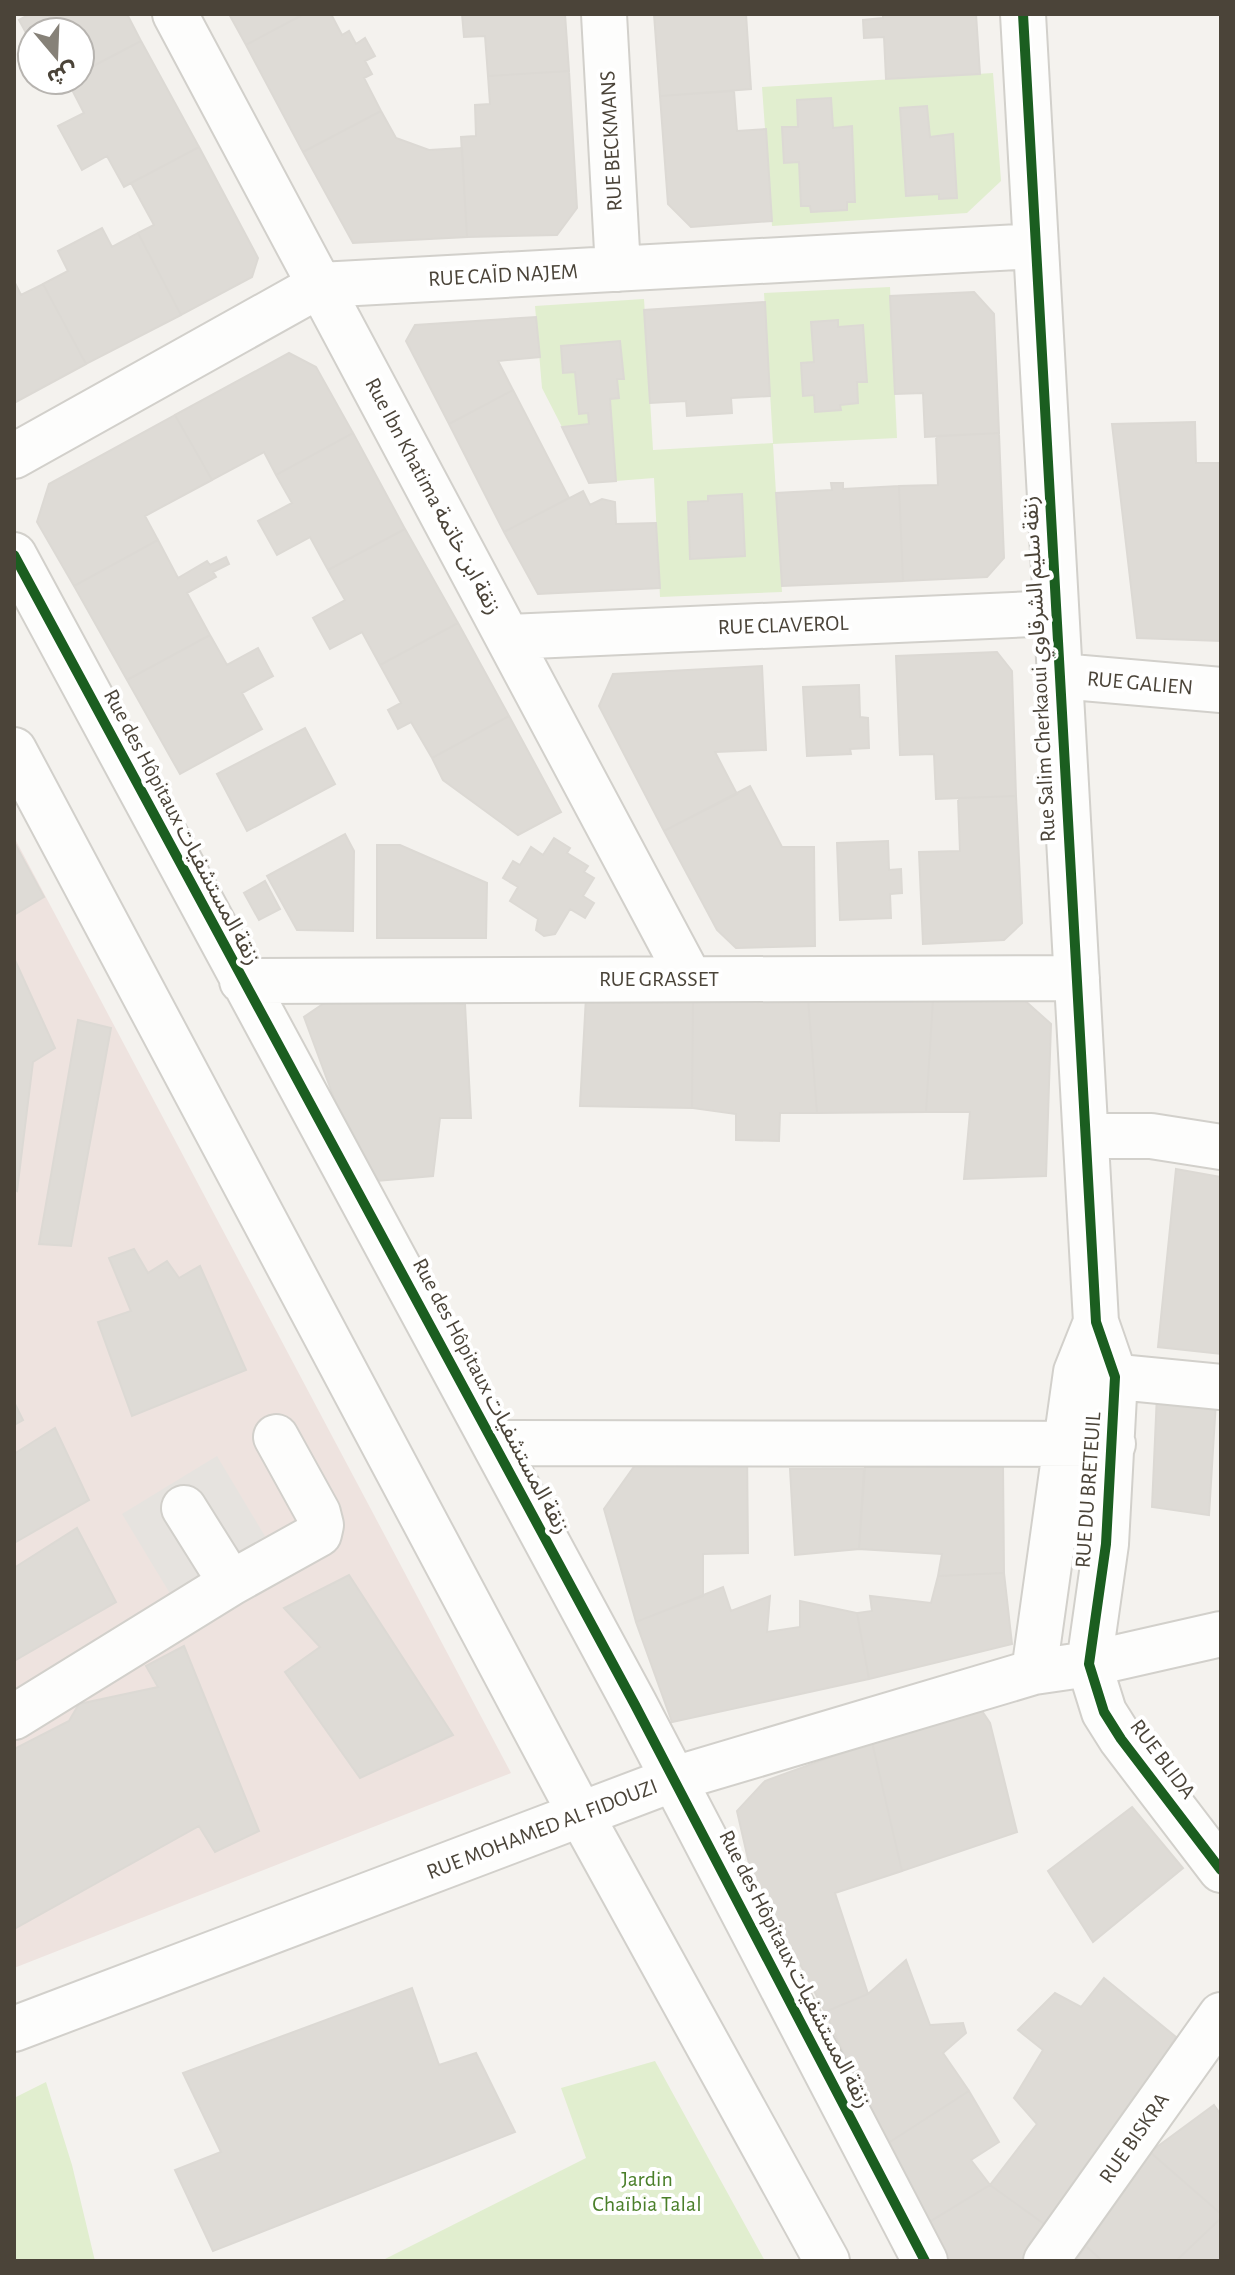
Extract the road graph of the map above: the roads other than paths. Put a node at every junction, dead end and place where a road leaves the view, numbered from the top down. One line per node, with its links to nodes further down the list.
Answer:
1 (175, 14): 6 (street, Rue Ibn Khatima زنقة ابن خاتمة)
2 (604, 14): 5 (street, RUE BECKMANS)
3 (1023, 14): 4 (street, Rue Salim Cherkaoui زنقة سليم الشرقاوي)
4 (1036, 246): 5 (street, RUE CAÏD NAJEM); 9 (street, Rue Salim Cherkaoui زنقة سليم الشرقاوي)
5 (618, 269): 6 (street, RUE CAÏD NAJEM)
6 (320, 285): 7 (street, RUE CAÏD NAJEM); 10 (street, Rue Ibn Khatima زنقة ابن خاتمة)
7 (14, 456)
8 (14, 555): 16 (street, Rue des Hôpitaux زنقة المستشفيات)
9 (1056, 613): 10 (street, RUE CLAVEROL); 11 (street, Rue Salim Cherkaoui زنقة سليم الشرقاوي)
10 (509, 637): 15 (street, Rue Ibn Khatima زنقة ابن خاتمة)
11 (1060, 676): 12 (street, RUE GALIEN); 14 (street, Rue Salim Cherkaoui زنقة سليم الشرقاوي)
12 (1221, 690)
13 (14, 750): 33 (street)
14 (1077, 978): 15 (street, RUE GRASSET); 17 (street, Rue Salim Cherkaoui زنقة سليم الشرقاوي)
15 (690, 979): 16 (street, RUE GRASSET)
16 (242, 981): 24 (street, Rue des Hôpitaux زنقة المستشفيات)
17 (1086, 1136): 18 (street); 19 (street, Rue Salim Cherkaoui زنقة سليم الشرقاوي)
18 (1221, 1147)
19 (1096, 1322): 20 (street, RUE DU BRETEUIL)
20 (1096, 1375): 21 (street); 23 (street); 25 (street, RUE DU BRETEUIL)
21 (1221, 1387)
22 (276, 1437): 27 (street)
23 (1068, 1442): 24 (street, RUE DU BRETEUIL); 25 (street, RUE DU BRETEUIL); 30 (street)
24 (494, 1443): 32 (street, Rue des Hôpitaux زنقة المستشفيات)
25 (1113, 1444): 29 (street, RUE DU BRETEUIL)
26 (184, 1508): 27 (street)
27 (231, 1583): 31 (street)
28 (1221, 1634): 29 (street, RUE MOHAMED AL FIDOUZI)
29 (1089, 1664): 30 (street, RUE MOHAMED AL FIDOUZI); 34 (street, RUE BLIDA)
30 (1034, 1672): 32 (street, RUE MOHAMED AL FIDOUZI)
31 (14, 1717)
32 (674, 1779): 33 (street, RUE MOHAMED AL FIDOUZI); 38 (street, Rue des Hôpitaux زنقة المستشفيات)
33 (581, 1815): 36 (street, RUE MOHAMED AL FIDOUZI); 37 (street)
34 (1221, 1870)
35 (1221, 2015): 39 (street, RUE BISKRA)
36 (14, 2029)
37 (827, 2261)
38 (925, 2261)
39 (1046, 2261)

